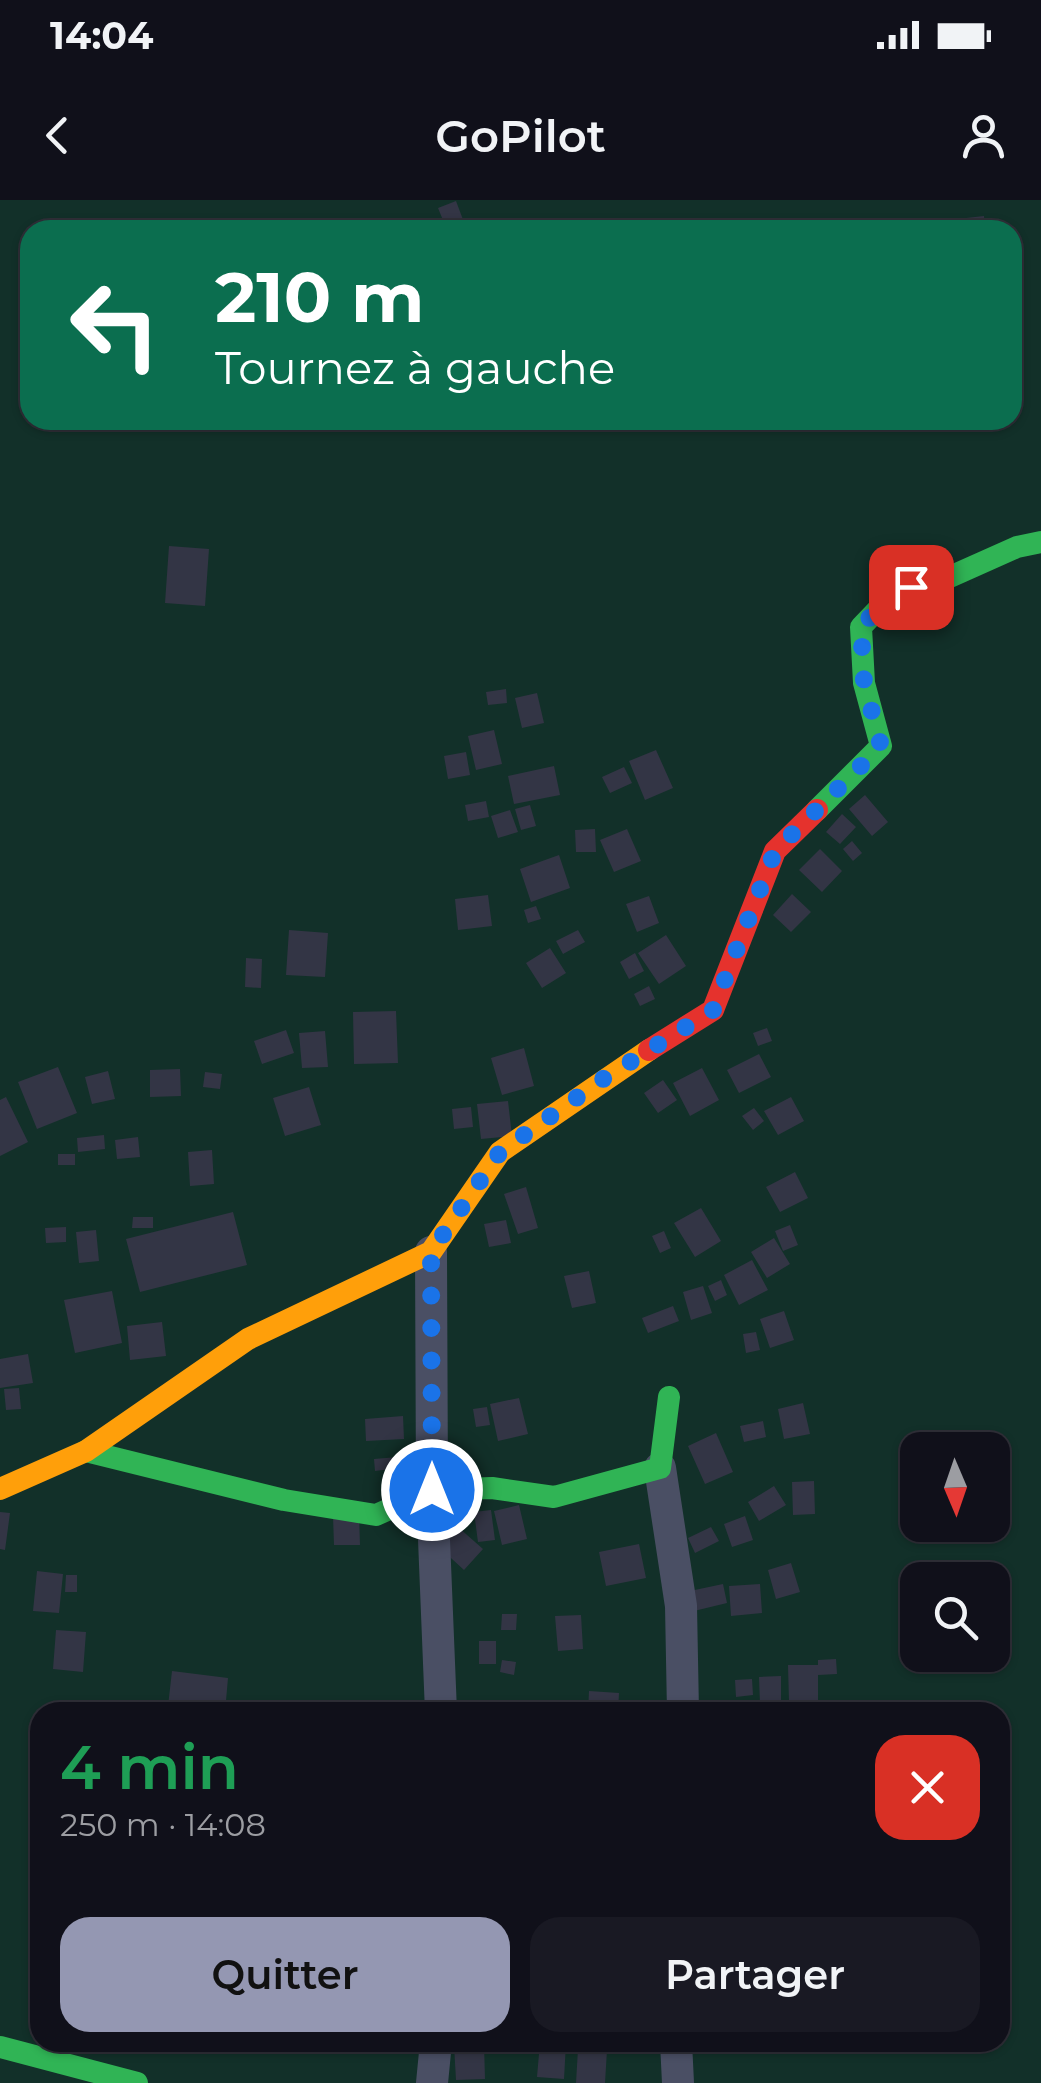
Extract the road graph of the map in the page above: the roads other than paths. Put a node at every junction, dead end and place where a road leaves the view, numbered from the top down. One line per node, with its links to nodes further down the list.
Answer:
1 (1041, 542): 2 (street)
2 (431, 1252): 4 (street); 7 (street)
3 (668, 1397): 5 (street)
4 (86, 1451): 6 (street); 7 (street)
5 (660, 1468): 7 (street); 9 (street)
6 (0, 1489)
7 (432, 1490): 8 (street)
8 (440, 1702)
9 (684, 1702)
10 (0, 2047): 13 (street)
11 (435, 2052): 14 (street)
12 (676, 2052): 15 (street)
13 (137, 2083)
14 (432, 2083)
15 (678, 2083)

